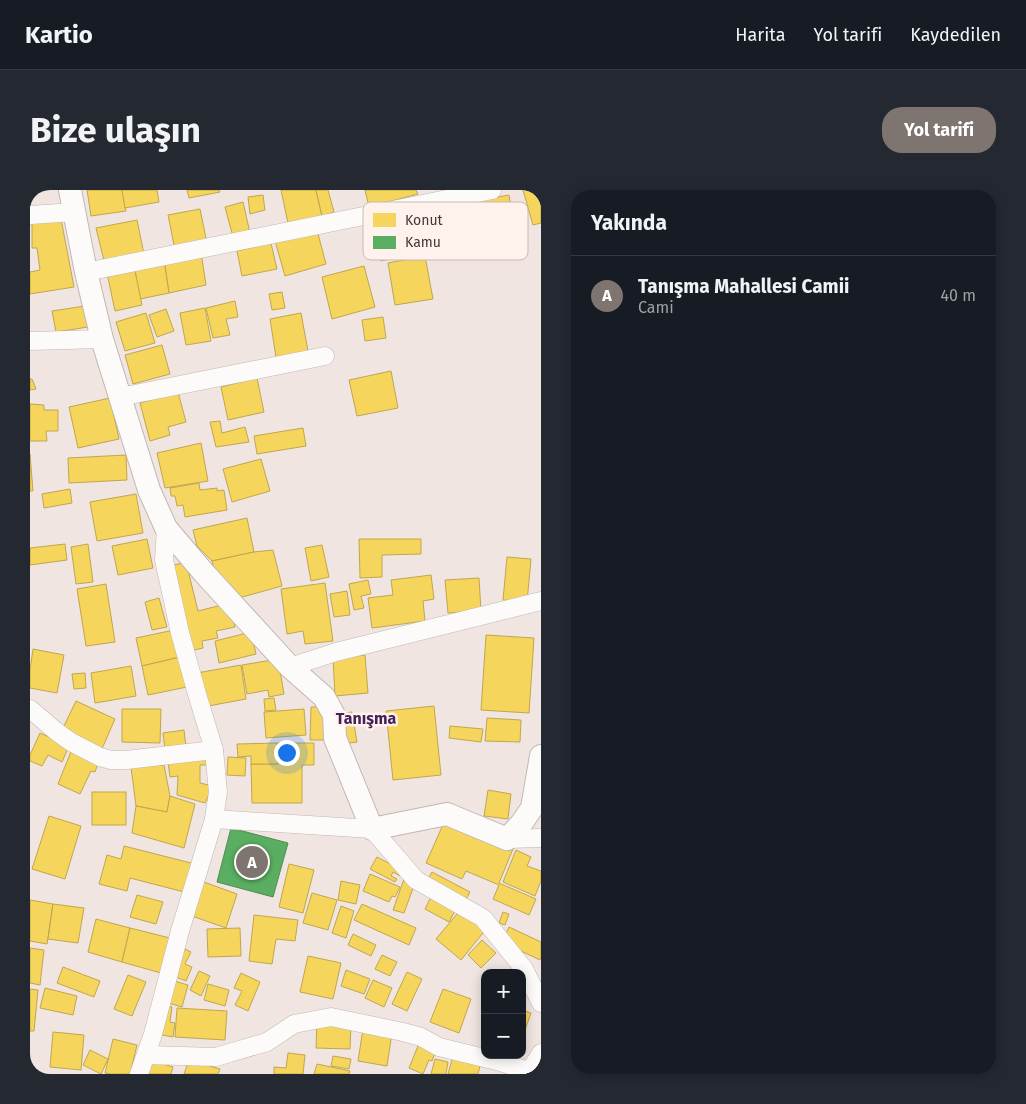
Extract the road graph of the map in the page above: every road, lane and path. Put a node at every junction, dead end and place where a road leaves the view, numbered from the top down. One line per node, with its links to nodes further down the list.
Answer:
1 (70, 190): 4 (street)
2 (492, 190): 3 (street)
3 (433, 202)
4 (74, 212): 5 (street); 7 (street)
5 (30, 215)
6 (363, 216): 7 (street)
7 (86, 272): 8 (street)
8 (102, 339): 9 (street); 11 (street)
9 (30, 341)
10 (325, 356): 11 (street)
11 (120, 397): 12 (street)
12 (166, 528): 14 (street); 16 (street)
13 (541, 602): 14 (street)
14 (290, 667): 19 (street)
15 (30, 709): 16 (street)
16 (214, 750): 18 (street)
17 (541, 756): 21 (street)
18 (214, 819): 19 (street); 24 (street)
19 (372, 830): 21 (street); 22 (street)
20 (541, 838): 21 (street)
21 (506, 839)
22 (541, 1003)
23 (541, 1053): 25 (street)
24 (146, 1055): 25 (street); 26 (street)
25 (528, 1073)
26 (139, 1074)

